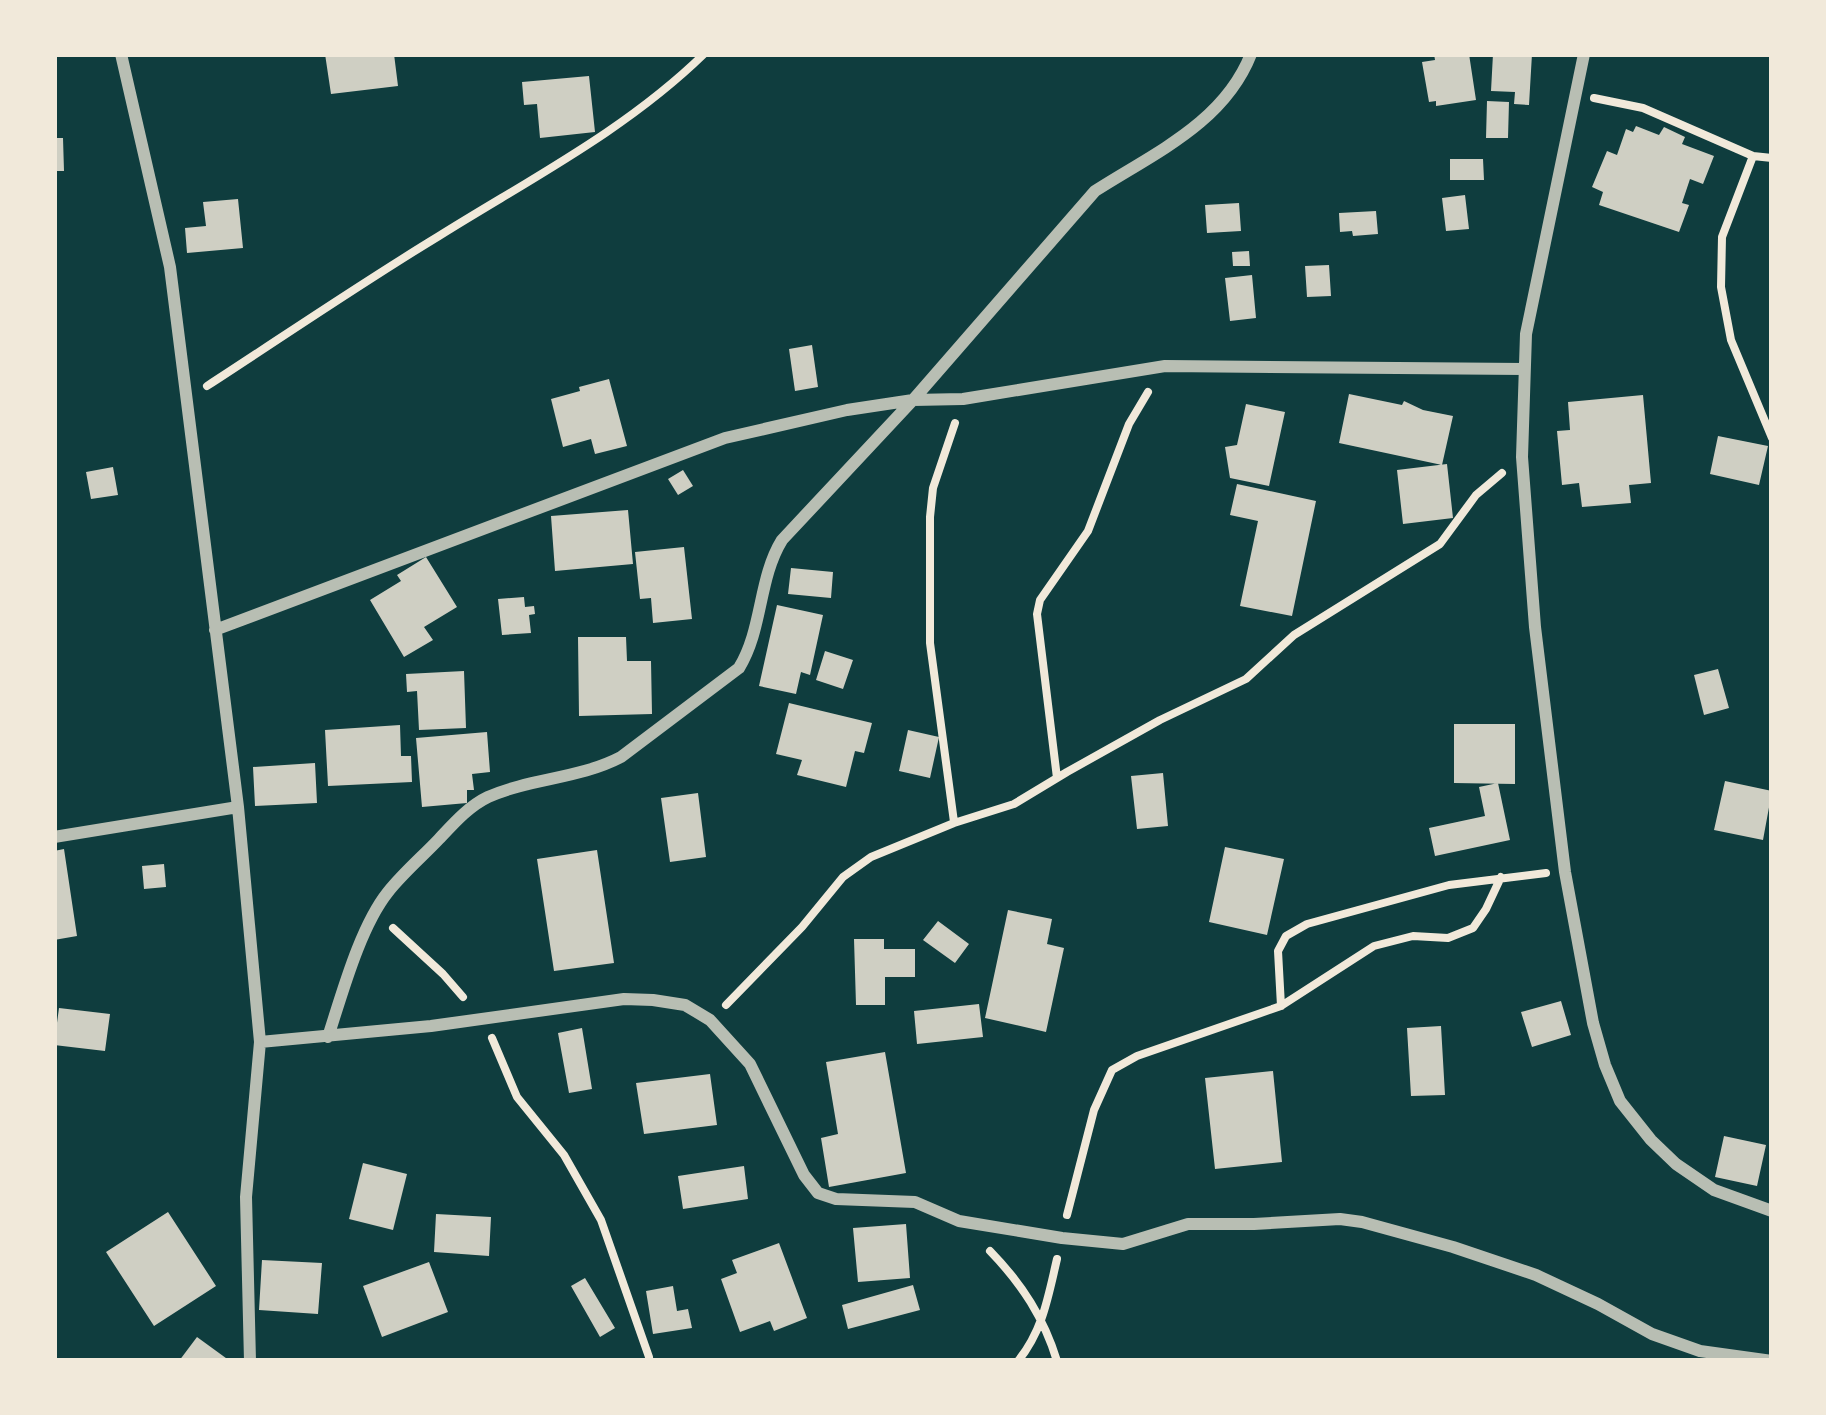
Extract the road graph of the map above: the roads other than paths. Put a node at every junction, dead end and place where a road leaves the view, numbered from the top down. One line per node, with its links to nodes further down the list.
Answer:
1 (121, 54): 6 (street)
2 (1251, 54): 5 (street)
3 (1584, 54): 4 (street)
4 (1525, 369): 5 (street); 11 (street)
5 (913, 400): 6 (street); 9 (street)
6 (215, 630): 7 (street)
7 (238, 807): 8 (street); 10 (street)
8 (54, 837)
9 (328, 1037): 10 (street); 13 (street)
10 (260, 1042): 12 (street)
11 (1772, 1211)
12 (250, 1361)
13 (1772, 1361)

